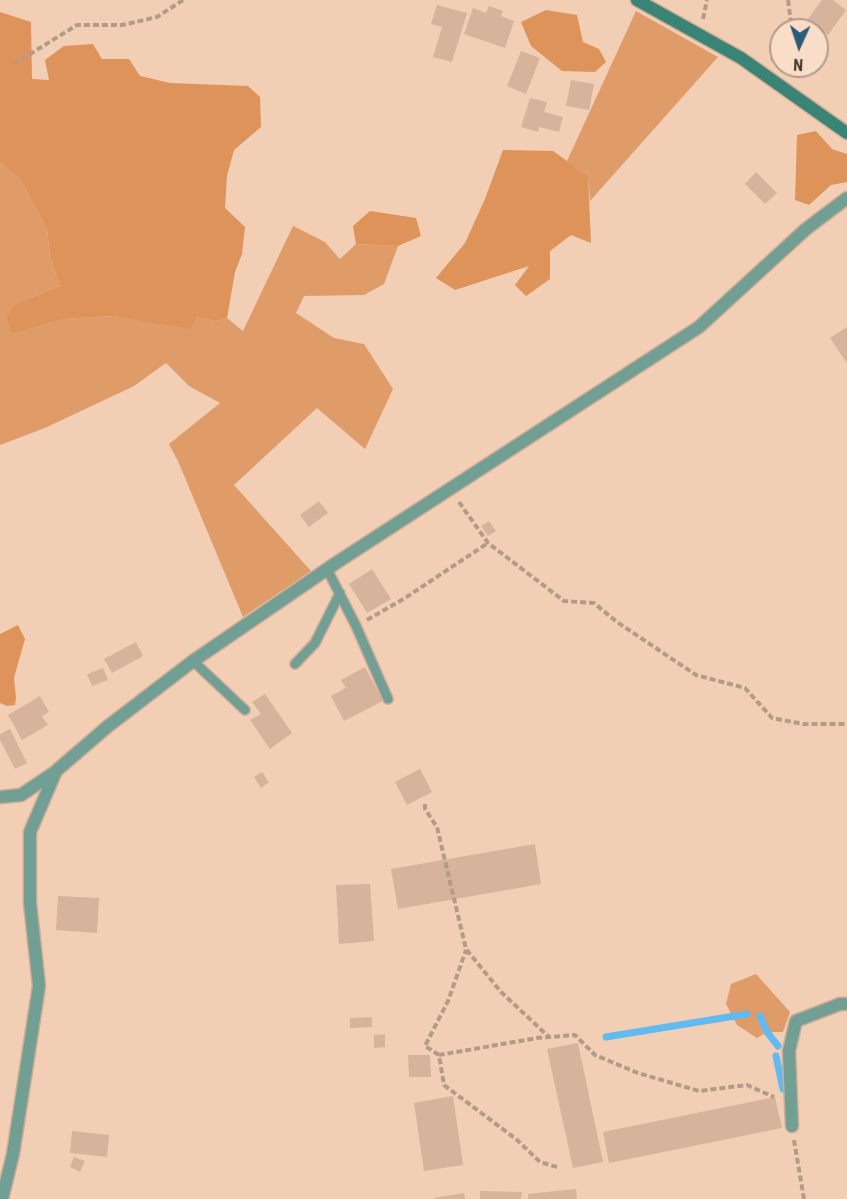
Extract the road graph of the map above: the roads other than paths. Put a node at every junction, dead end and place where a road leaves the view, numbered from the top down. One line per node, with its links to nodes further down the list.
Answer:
1 (637, 0): 2 (main road)
2 (652, 3): 3 (main road)
3 (847, 133)
4 (847, 198): 5 (street)
5 (327, 569): 6 (lane); 7 (street)
6 (340, 593): 8 (lane); 9 (lane)
7 (193, 661): 10 (lane); 11 (street)
8 (295, 664)
9 (388, 699)
10 (245, 710)
11 (56, 771): 12 (street); 15 (street)
12 (0, 797)
13 (847, 1004): 14 (street)
14 (792, 1126)
15 (2, 1199)

